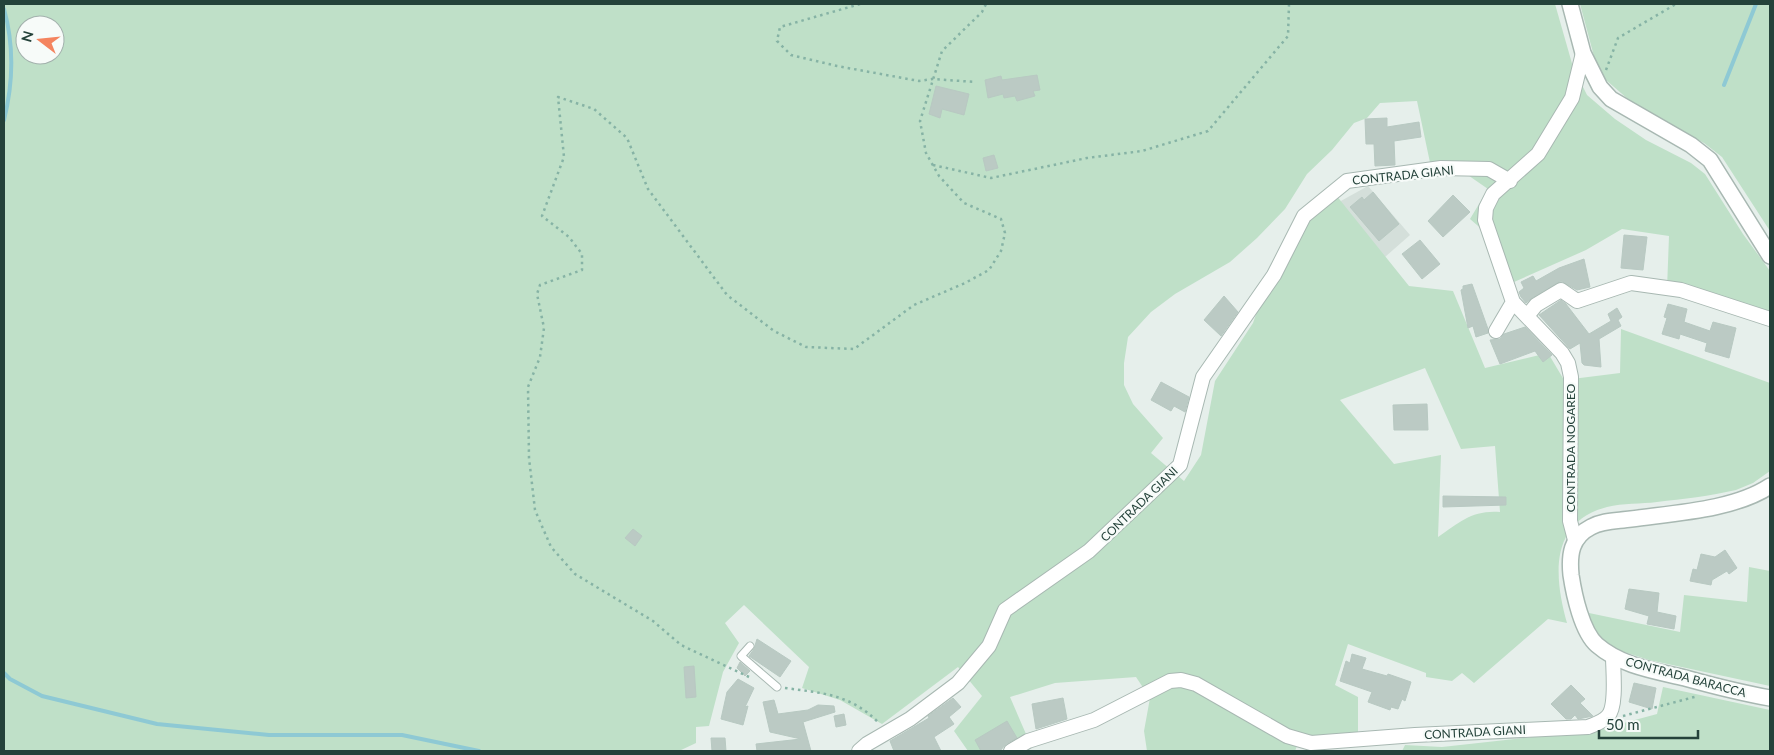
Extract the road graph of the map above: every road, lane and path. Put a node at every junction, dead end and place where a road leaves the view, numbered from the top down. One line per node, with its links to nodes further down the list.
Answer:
1 (860, 4): 7 (path)
2 (986, 4): 7 (path)
3 (1289, 4): 10 (path)
4 (1570, 4): 6 (street)
5 (1676, 4): 9 (path)
6 (1583, 53): 9 (street); 11 (street)
7 (932, 79): 8 (path); 10 (path)
8 (976, 82)
9 (1600, 87): 12 (street)
10 (933, 165): 21 (path)
11 (1510, 181): 13 (street); 26 (street, CONTRADA GIANI)
12 (1770, 256)
13 (1513, 302): 14 (street, CONTRADA NOGAREO); 16 (street)
14 (1528, 315): 15 (street); 18 (street, CONTRADA NOGAREO)
15 (1770, 319)
16 (1496, 331)
17 (1770, 486): 18 (street)
18 (1575, 540): 20 (street, CONTRADA BARACCA)
19 (750, 646): 22 (lane)
20 (1613, 657): 23 (street, CONTRADA BARACCA); 25 (street)
21 (752, 678)
22 (777, 687): 26 (path)
23 (1726, 689): 24 (street, CONTRADA BARACCA); 25 (path)
24 (1770, 698)
25 (1600, 722): 28 (street, CONTRADA GIANI)
26 (889, 732): 27 (street, CONTRADA GIANI)
27 (859, 751)
28 (1011, 751)

